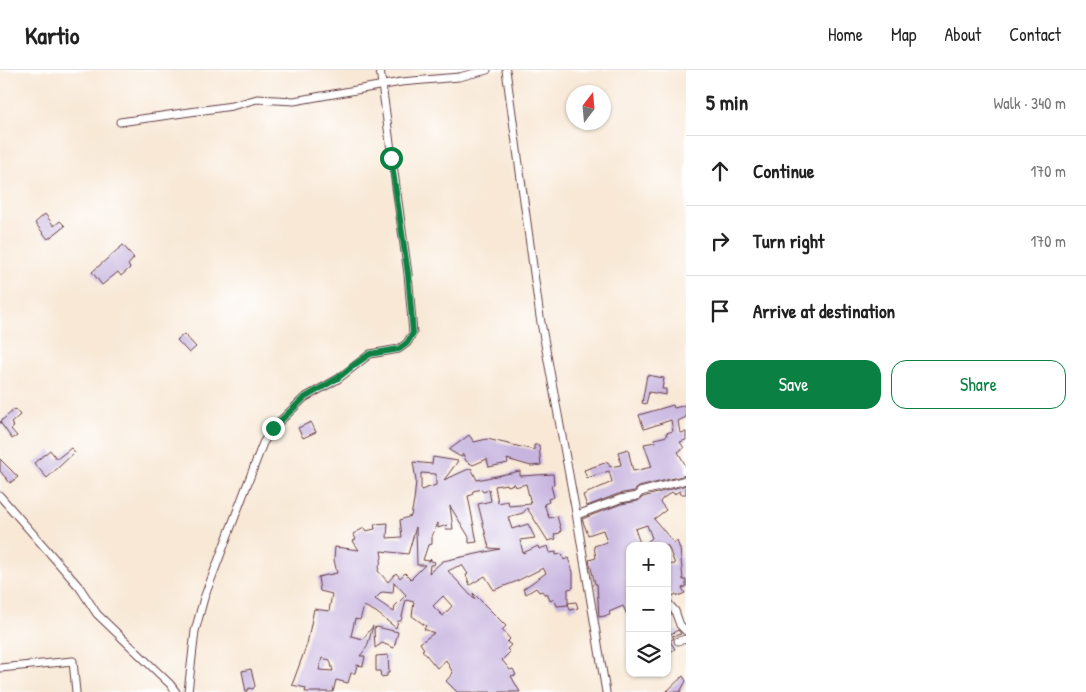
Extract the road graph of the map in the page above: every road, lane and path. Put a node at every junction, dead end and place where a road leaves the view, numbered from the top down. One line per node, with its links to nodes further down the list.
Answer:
1 (380, 70): 4 (street)
2 (487, 70): 4 (street)
3 (506, 70): 8 (street)
4 (382, 85): 5 (street); 14 (street)
5 (120, 122)
6 (686, 480): 8 (street)
7 (0, 496): 13 (street)
8 (577, 515): 15 (street)
9 (671, 606): 10 (street)
10 (686, 631)
11 (0, 668): 12 (street)
12 (76, 692)
13 (176, 692)
14 (188, 692)
15 (606, 692)

